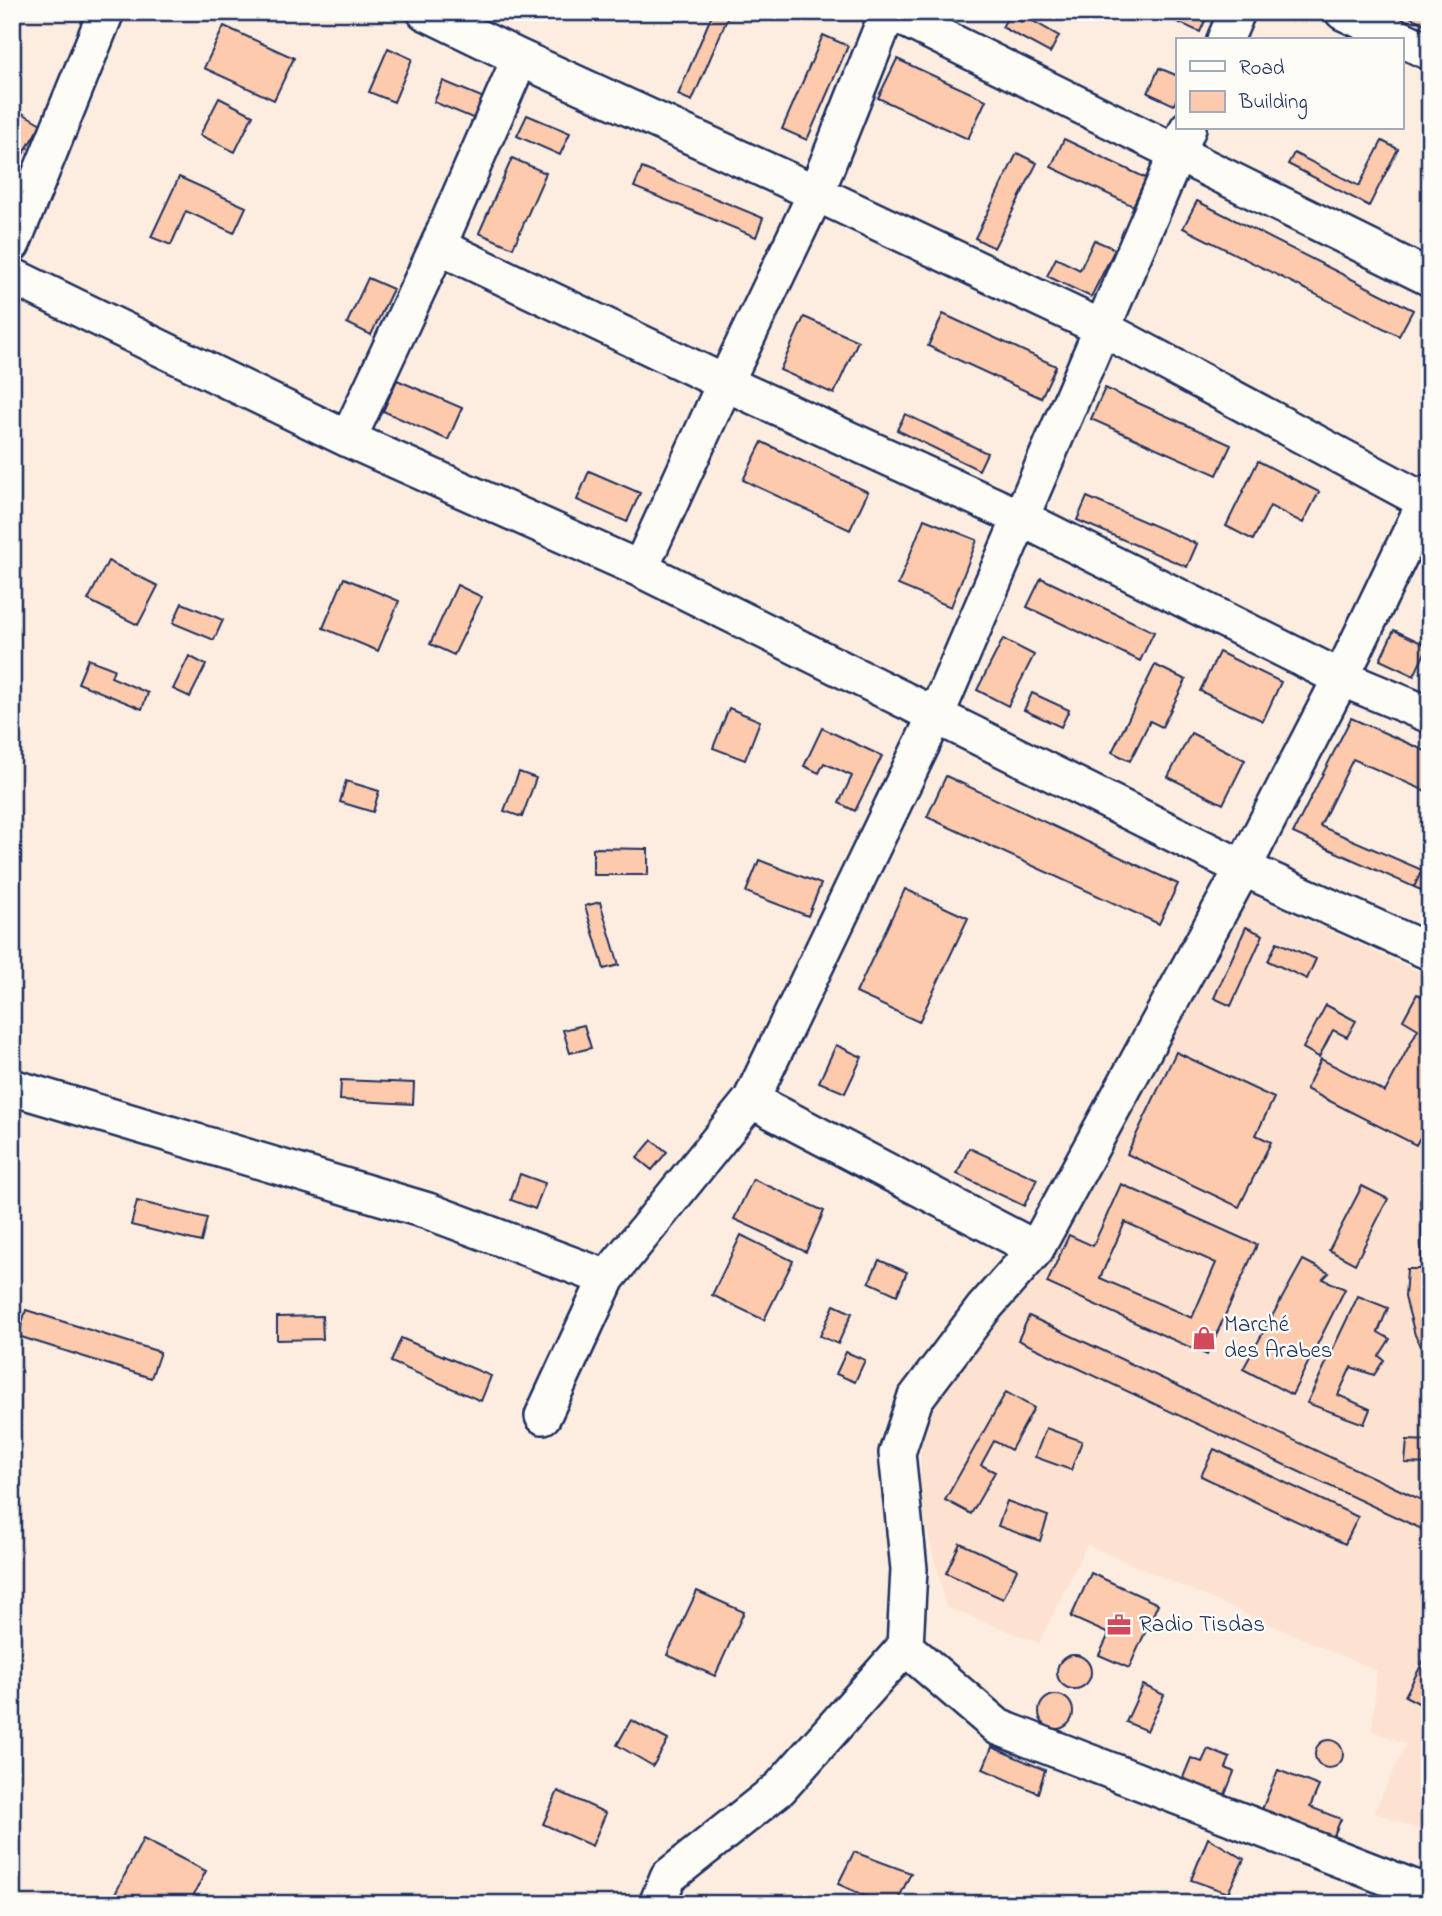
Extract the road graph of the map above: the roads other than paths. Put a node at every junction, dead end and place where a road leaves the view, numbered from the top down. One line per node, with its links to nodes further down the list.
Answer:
1 (106, 12): 13 (street)
2 (425, 12): 10 (street)
3 (890, 12): 11 (street); 12 (street)
4 (1237, 12): 6 (street)
5 (1343, 12): 7 (street)
6 (1226, 38)
7 (1400, 38)
8 (1404, 40): 9 (street)
9 (1430, 52)
10 (520, 58): 12 (street); 14 (street)
11 (1182, 141): 16 (street); 17 (street)
12 (816, 193): 17 (street); 18 (street)
13 (12, 244)
14 (438, 246): 18 (street); 19 (street)
15 (12, 276): 19 (street)
16 (1430, 278)
17 (1102, 328): 20 (street); 21 (street)
18 (725, 383): 21 (street); 22 (street)
19 (348, 439): 22 (street)
20 (1428, 499): 23 (street)
21 (1021, 518): 23 (street); 24 (street)
22 (640, 569): 24 (street)
23 (1342, 678): 25 (street); 26 (street)
24 (936, 715): 26 (street); 29 (street)
25 (1430, 715)
26 (1242, 868): 27 (street); 30 (street)
27 (1430, 952)
28 (12, 1087): 31 (street)
29 (751, 1100): 30 (street); 31 (street)
30 (1037, 1249): 33 (street)
31 (607, 1278): 32 (street)
32 (543, 1416)
33 (905, 1647): 34 (street); 35 (street)
34 (1430, 1894)
35 (657, 1904)

